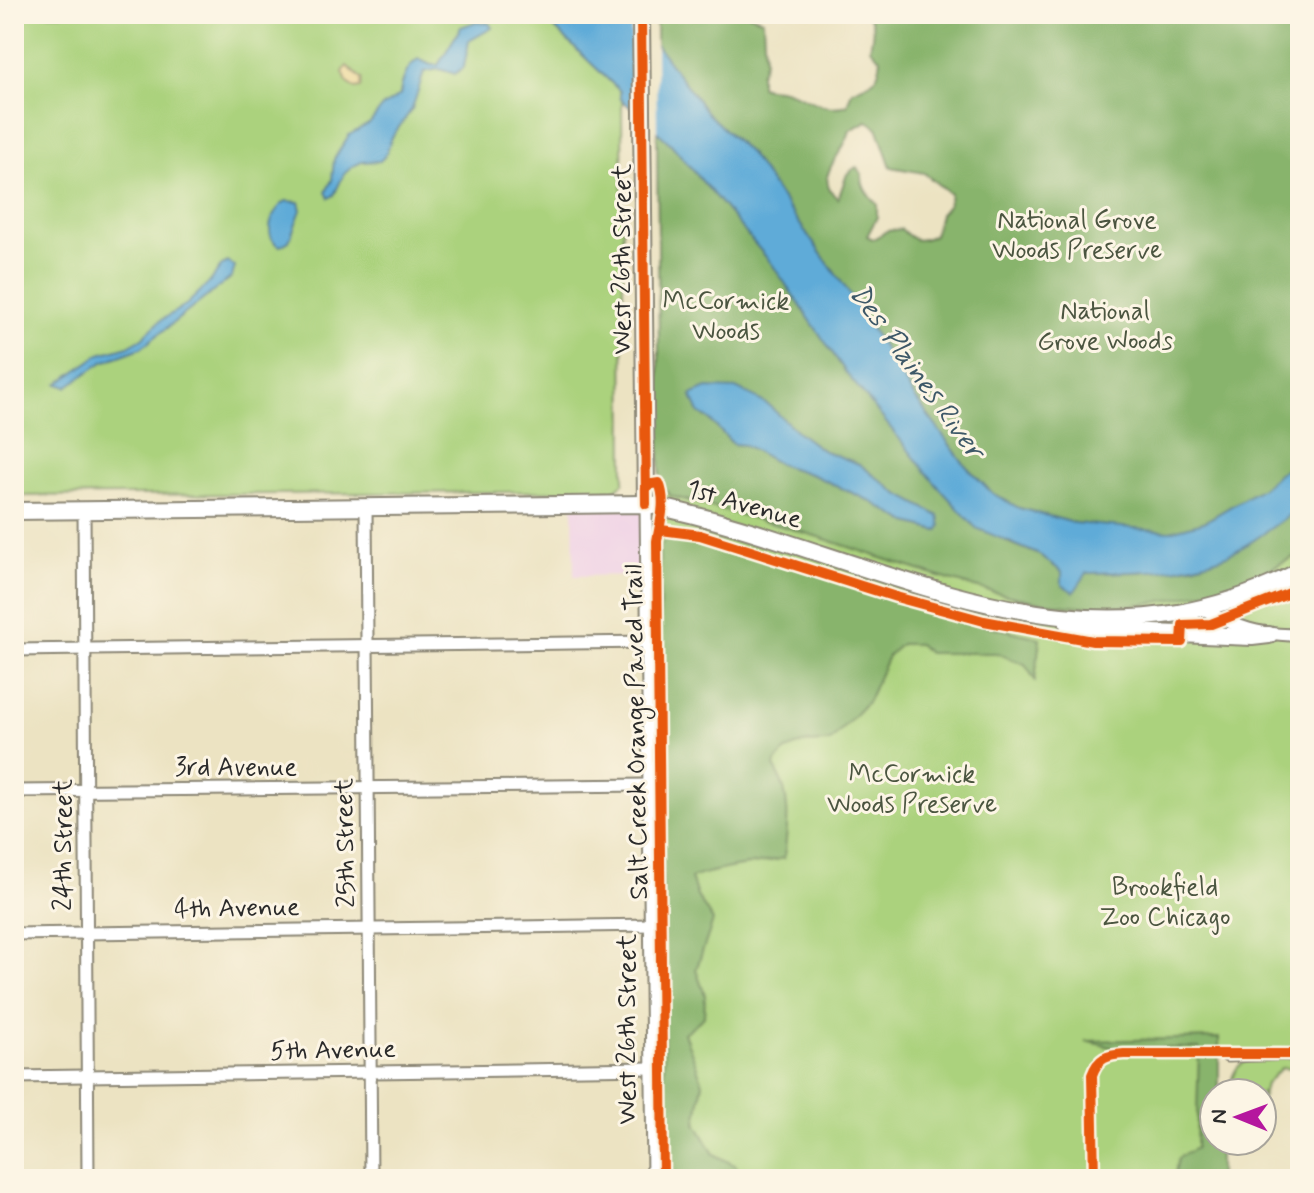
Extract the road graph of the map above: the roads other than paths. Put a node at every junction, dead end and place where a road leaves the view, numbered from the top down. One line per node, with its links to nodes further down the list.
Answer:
1 (641, 14): 2 (main road, West 26th Street)
2 (646, 504): 3 (main road, 1st Avenue); 8 (main road, 1st Avenue); 11 (street, West 26th Street)
3 (366, 506): 4 (main road, 1st Avenue); 12 (street, 25th Street)
4 (84, 510): 5 (main road, 1st Avenue); 13 (street, 24th Street)
5 (14, 511)
6 (1300, 571): 7 (main road, 1st Avenue)
7 (1202, 608): 8 (main road, 1st Avenue); 9 (street)
8 (1044, 616): 9 (main road)
9 (1269, 635): 10 (street)
10 (1300, 635)
11 (648, 642): 12 (street); 15 (street, West 26th Street)
12 (366, 645): 13 (street); 16 (street, 25th Street)
13 (85, 649): 14 (street); 18 (street, 24th Street)
14 (14, 650)
15 (650, 785): 16 (street, 3rd Avenue); 19 (street, West 26th Street)
16 (367, 789): 18 (street, 3rd Avenue); 20 (street, 25th Street)
17 (14, 791): 18 (street, 3rd Avenue)
18 (86, 791): 21 (street, 24th Street)
19 (652, 925): 20 (street, 4th Avenue); 25 (street, West 26th Street)
20 (369, 930): 21 (street, 4th Avenue); 26 (street, 25th Street)
21 (87, 933): 22 (street, 4th Avenue); 27 (street, 24th Street)
22 (14, 934)
23 (1300, 1054): 24 (street)
24 (1227, 1056)
25 (653, 1068): 26 (street, 5th Avenue); 31 (street, West 26th Street)
26 (370, 1072): 27 (street, 5th Avenue); 30 (street, 25th Street)
27 (88, 1075): 28 (street, 5th Avenue); 29 (street, 24th Street)
28 (14, 1077)
29 (88, 1179)
30 (371, 1179)
31 (653, 1179)

